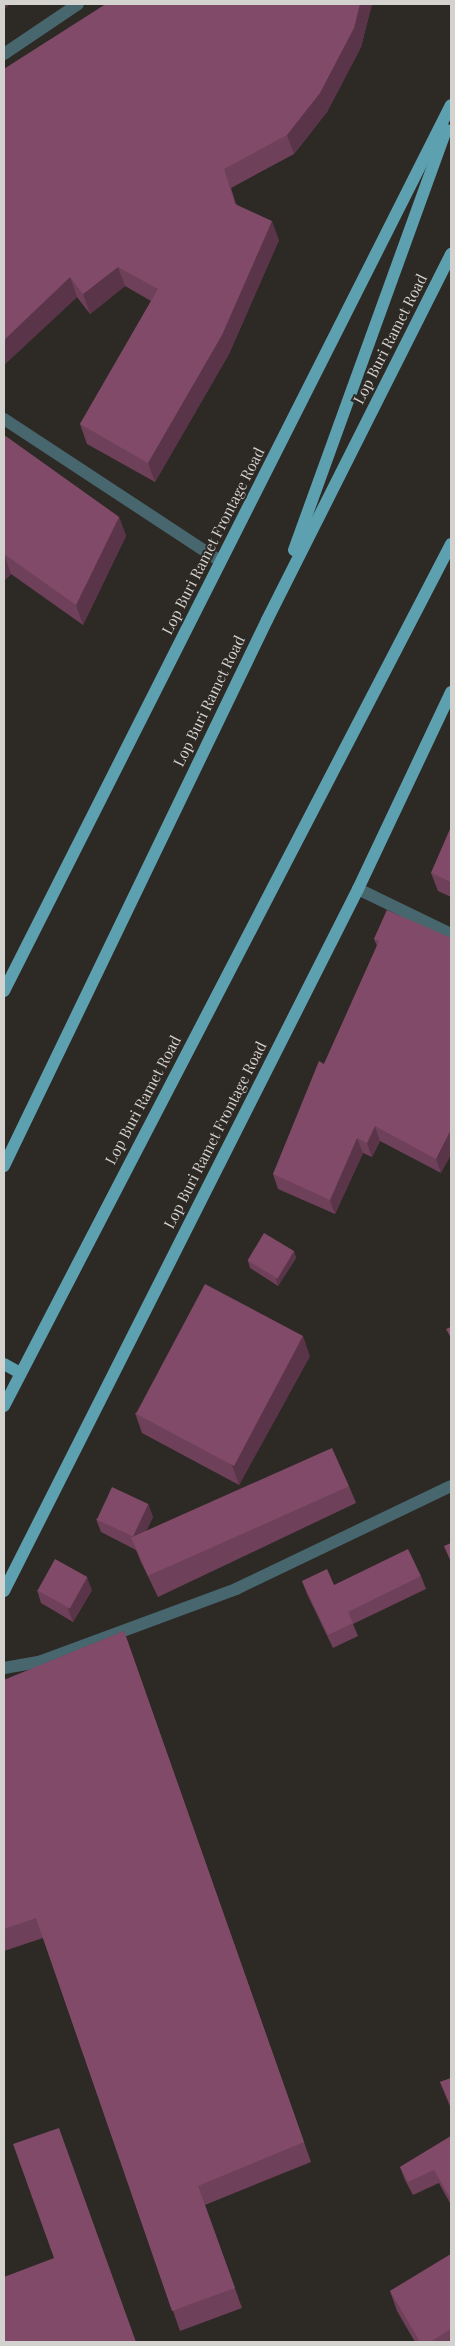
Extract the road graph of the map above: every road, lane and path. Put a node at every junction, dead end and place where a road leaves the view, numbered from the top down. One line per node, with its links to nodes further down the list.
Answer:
1 (78, 4): 2 (street)
2 (4, 54)
3 (451, 105): 8 (main road, Lop Buri Ramet Frontage Road)
4 (451, 116): 9 (main road)
5 (451, 254): 9 (main road, Lop Buri Ramet Road)
6 (4, 419): 8 (street)
7 (451, 544): 16 (main road, Lop Buri Ramet Road)
8 (220, 561): 13 (main road, Lop Buri Ramet Frontage Road)
9 (266, 620): 14 (main road, Lop Buri Ramet Road)
10 (450, 700): 11 (main road, Lop Buri Ramet Frontage Road)
11 (358, 889): 12 (street); 19 (main road, Lop Buri Ramet Frontage Road)
12 (451, 934)
13 (4, 992)
14 (4, 1166)
15 (4, 1364): 16 (main road)
16 (20, 1373): 17 (main road, Lop Buri Ramet Road)
17 (4, 1406)
18 (451, 1486): 20 (street)
19 (4, 1591)
20 (4, 1668)

